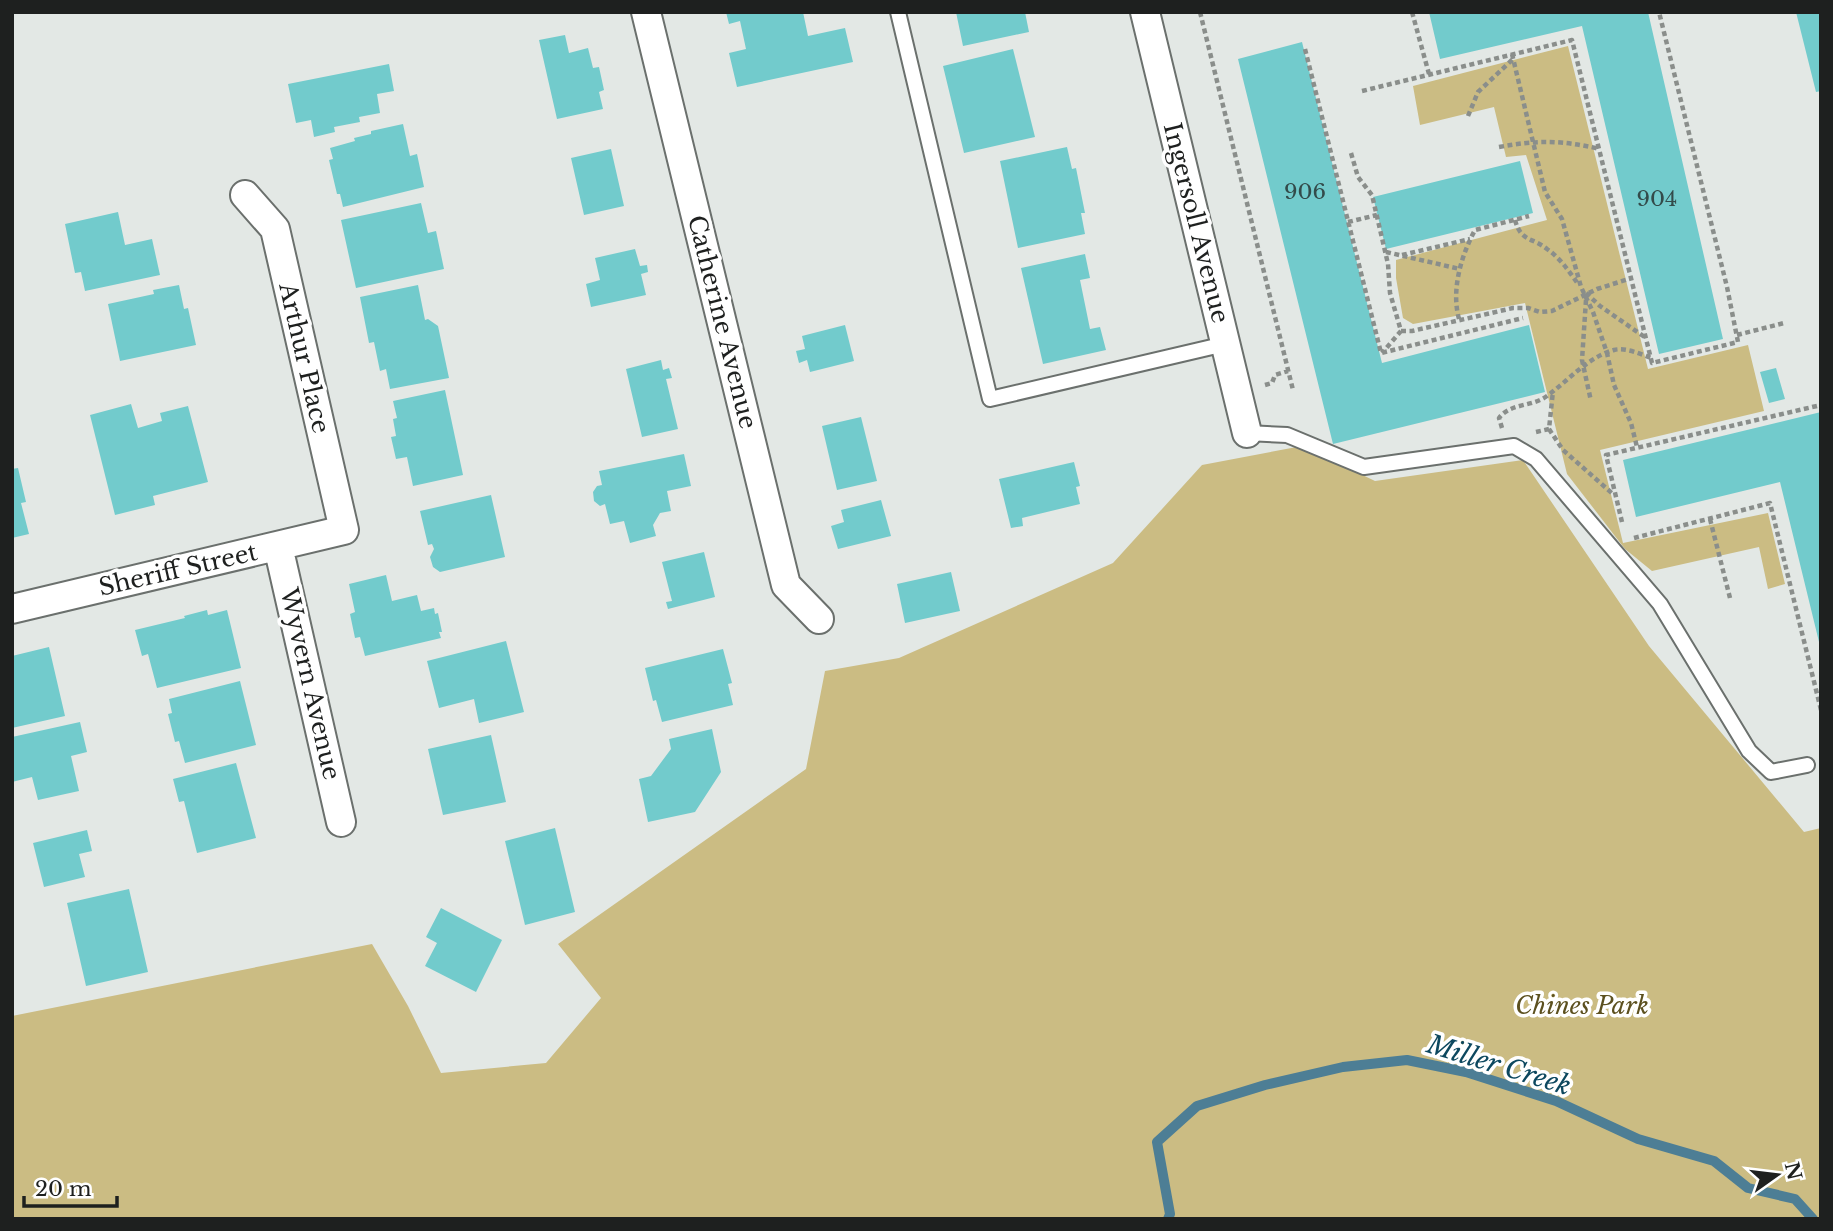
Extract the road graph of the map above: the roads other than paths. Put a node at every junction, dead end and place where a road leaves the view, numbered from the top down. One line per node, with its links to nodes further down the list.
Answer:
1 (646, 12): 10 (street, Catherine Avenue)
2 (898, 12): 5 (lane)
3 (1146, 12): 5 (street, Ingersoll Avenue)
4 (245, 195): 7 (street, Arthur Place)
5 (1226, 344): 6 (street, Ingersoll Avenue)
6 (1247, 433): 11 (lane)
7 (344, 530): 8 (street, Sheriff Street)
8 (278, 546): 9 (street, Sheriff Street); 12 (street, Wyvern Avenue)
9 (12, 609)
10 (819, 619)
11 (1807, 765)
12 (341, 822)

